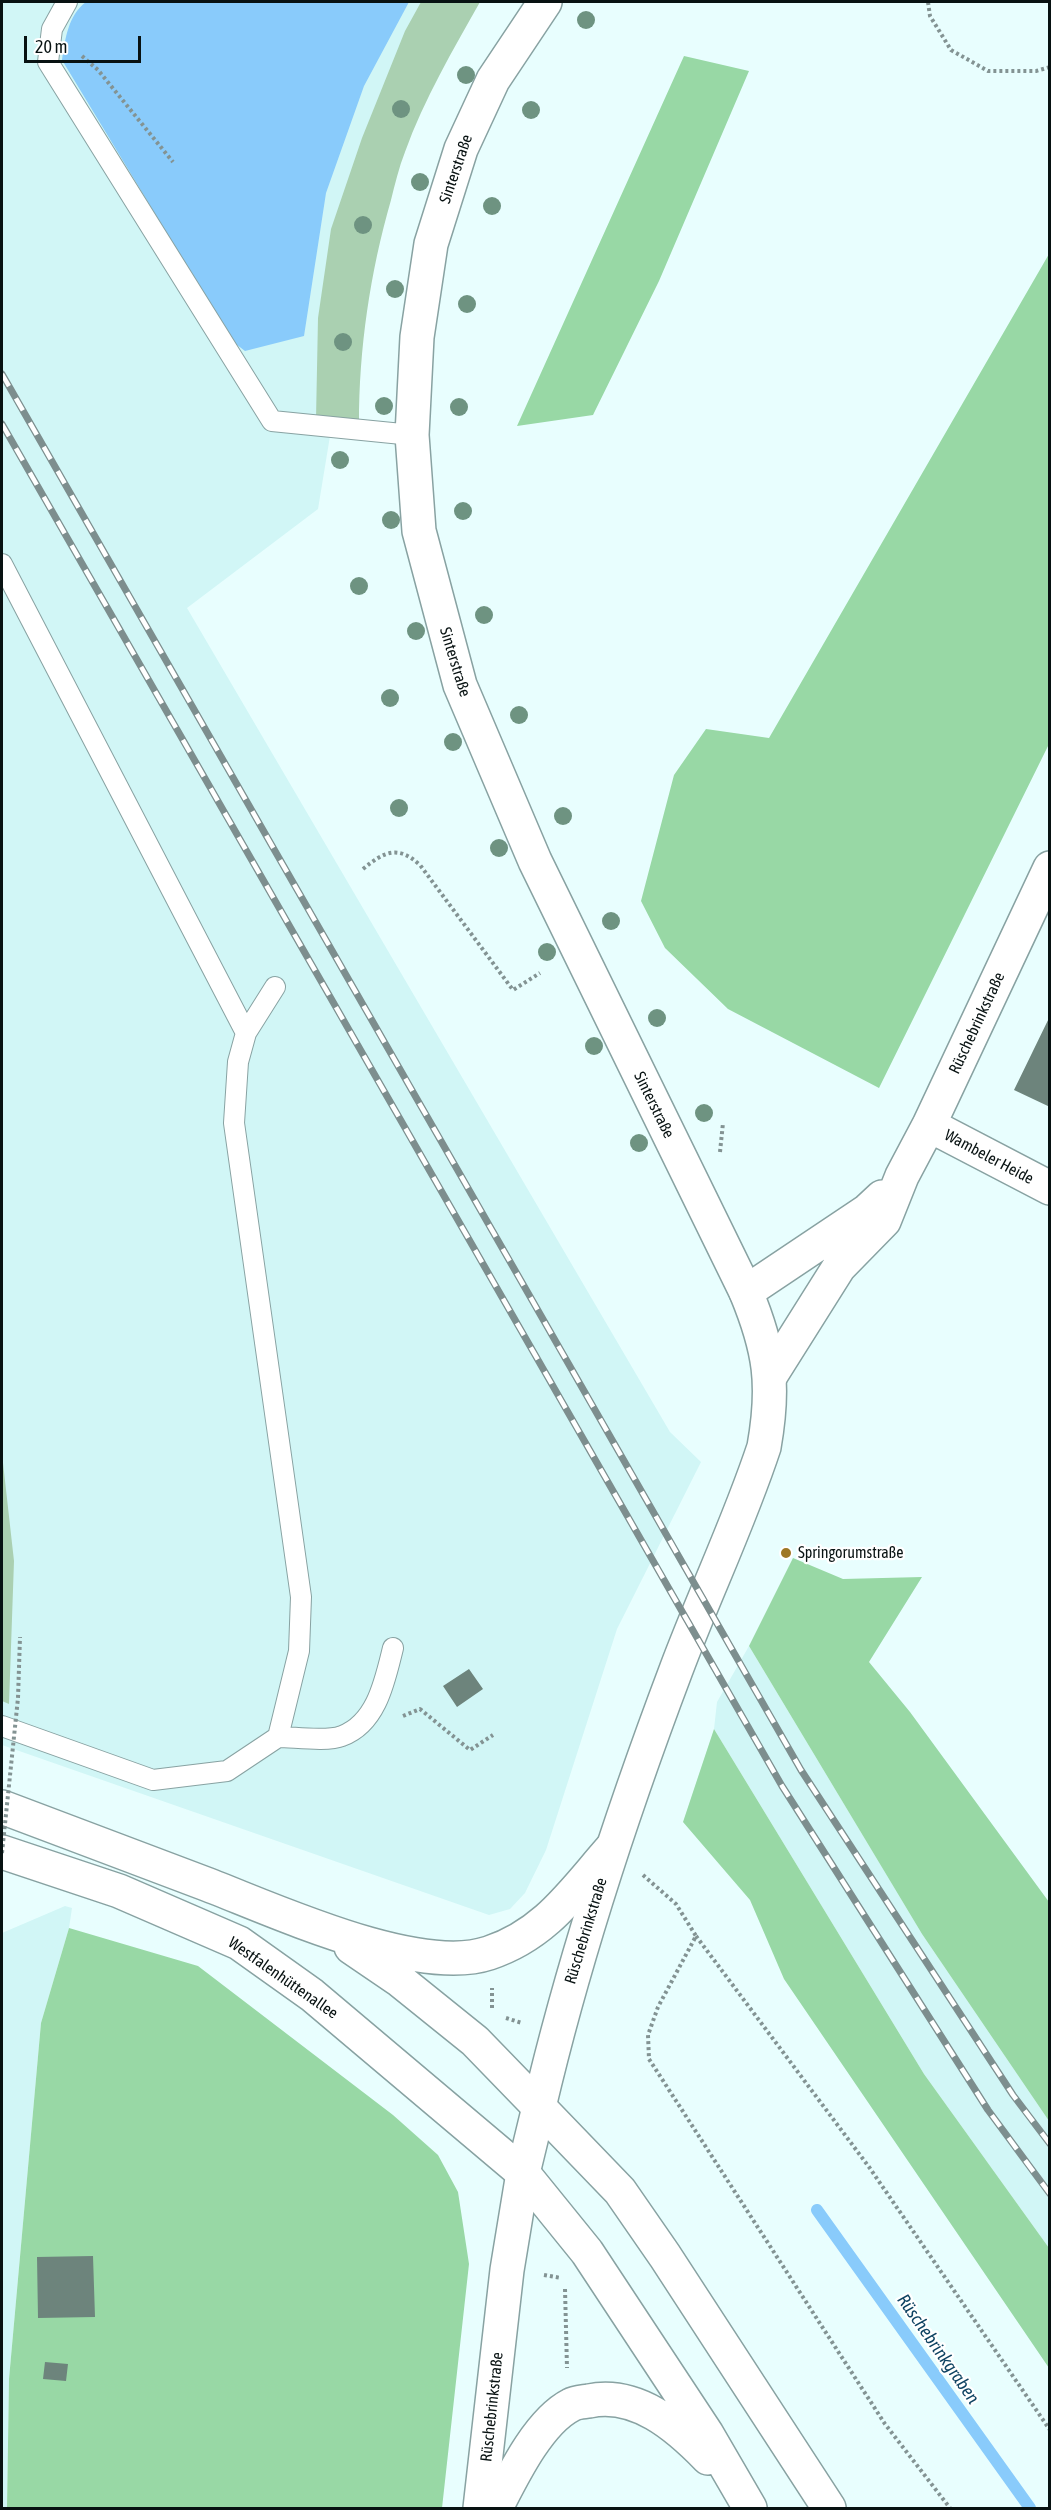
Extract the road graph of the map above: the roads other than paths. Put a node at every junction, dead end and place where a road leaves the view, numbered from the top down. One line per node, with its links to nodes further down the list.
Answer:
1 (67, 2): 3 (lane)
2 (545, 2): 3 (main road, Sinterstraße)
3 (412, 435): 11 (main road, Sinterstraße)
4 (2, 564): 7 (lane)
5 (1050, 868): 8 (main road, Rüschebrinkstraße)
6 (275, 987): 7 (lane)
7 (246, 1033): 15 (lane)
8 (929, 1125): 9 (main road, Rüschebrinkstraße); 10 (main road, Wambeler Heide)
9 (902, 1176): 11 (main road, Rüschebrinkstraße); 12 (main road, Rüschebrinkstraße)
10 (1050, 1188)
11 (746, 1292): 12 (main road, Rüschebrinkstraße)
12 (771, 1375): 17 (main road, Rüschebrinkstraße)
13 (393, 1648): 15 (lane)
14 (2, 1726): 15 (lane)
15 (278, 1737)
16 (2, 1807): 19 (main road)
17 (611, 1849): 19 (main road); 20 (main road, Rüschebrinkstraße)
18 (2, 1853): 21 (main road, Westfalenhüttenallee)
19 (329, 1932): 20 (main road)
20 (539, 2106): 21 (main road, Rüschebrinkstraße); 25 (main road)
21 (524, 2173): 22 (main road, Westfalenhüttenallee); 23 (main road, Rüschebrinkstraße)
22 (744, 2499): 24 (main road)
23 (480, 2508)
24 (496, 2508)
25 (829, 2508)

